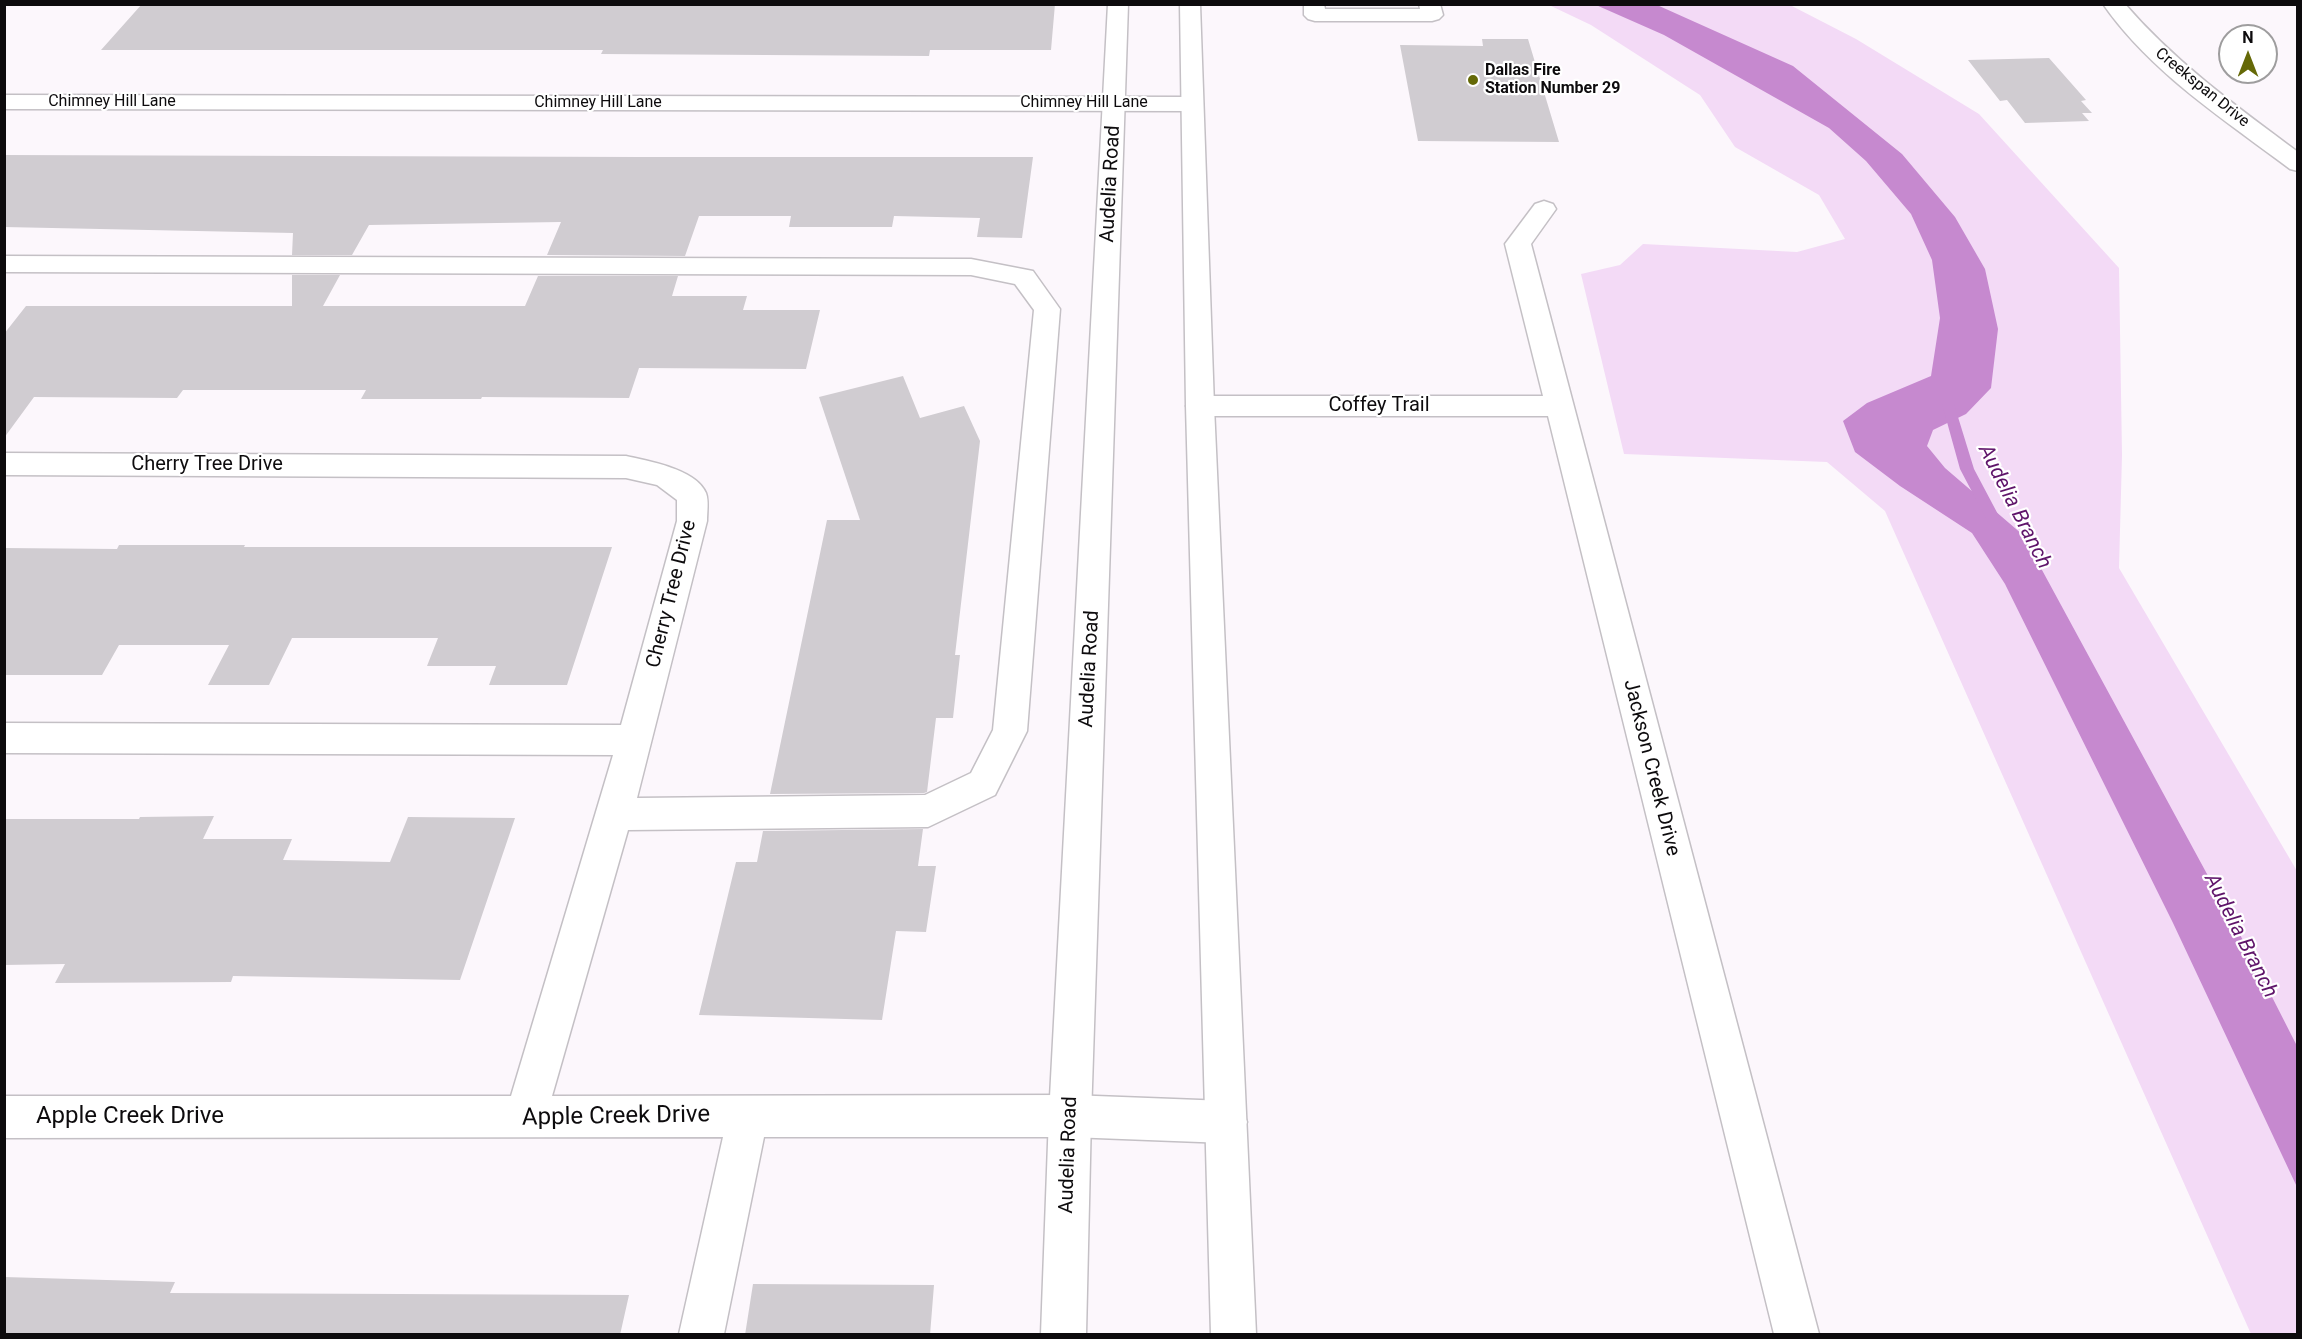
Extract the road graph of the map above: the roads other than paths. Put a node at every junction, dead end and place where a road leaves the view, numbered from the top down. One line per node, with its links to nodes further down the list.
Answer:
1 (1118, 4): 7 (street, Audelia Road)
2 (1190, 4): 8 (street)
3 (1314, 4): 4 (street)
4 (1429, 4)
5 (2113, 4): 9 (street, Creekspan Drive)
6 (4, 102): 7 (street, Chimney Hill Lane)
7 (1115, 103): 8 (street, Chimney Hill Lane); 19 (street, Audelia Road)
8 (1192, 104): 12 (street)
9 (2298, 164)
10 (1544, 209): 13 (street, Jackson Creek Drive)
11 (4, 264): 17 (street)
12 (1200, 406): 13 (street, Coffey Trail); 22 (street)
13 (1558, 406): 26 (street, Jackson Creek Drive)
14 (4, 464): 16 (street, Cherry Tree Drive)
15 (4, 738): 16 (street)
16 (634, 740): 17 (street, Cherry Tree Drive)
17 (615, 814): 21 (street, Cherry Tree Drive)
18 (748, 1116): 19 (street, Apple Creek Drive); 21 (street, Apple Creek Drive); 23 (street)
19 (1070, 1116): 22 (street, Apple Creek Drive); 24 (street, Audelia Road)
20 (4, 1117): 21 (street, Apple Creek Drive)
21 (525, 1118)
22 (1227, 1122): 25 (street)
23 (702, 1335)
24 (1063, 1335)
25 (1234, 1335)
26 (1797, 1335)

